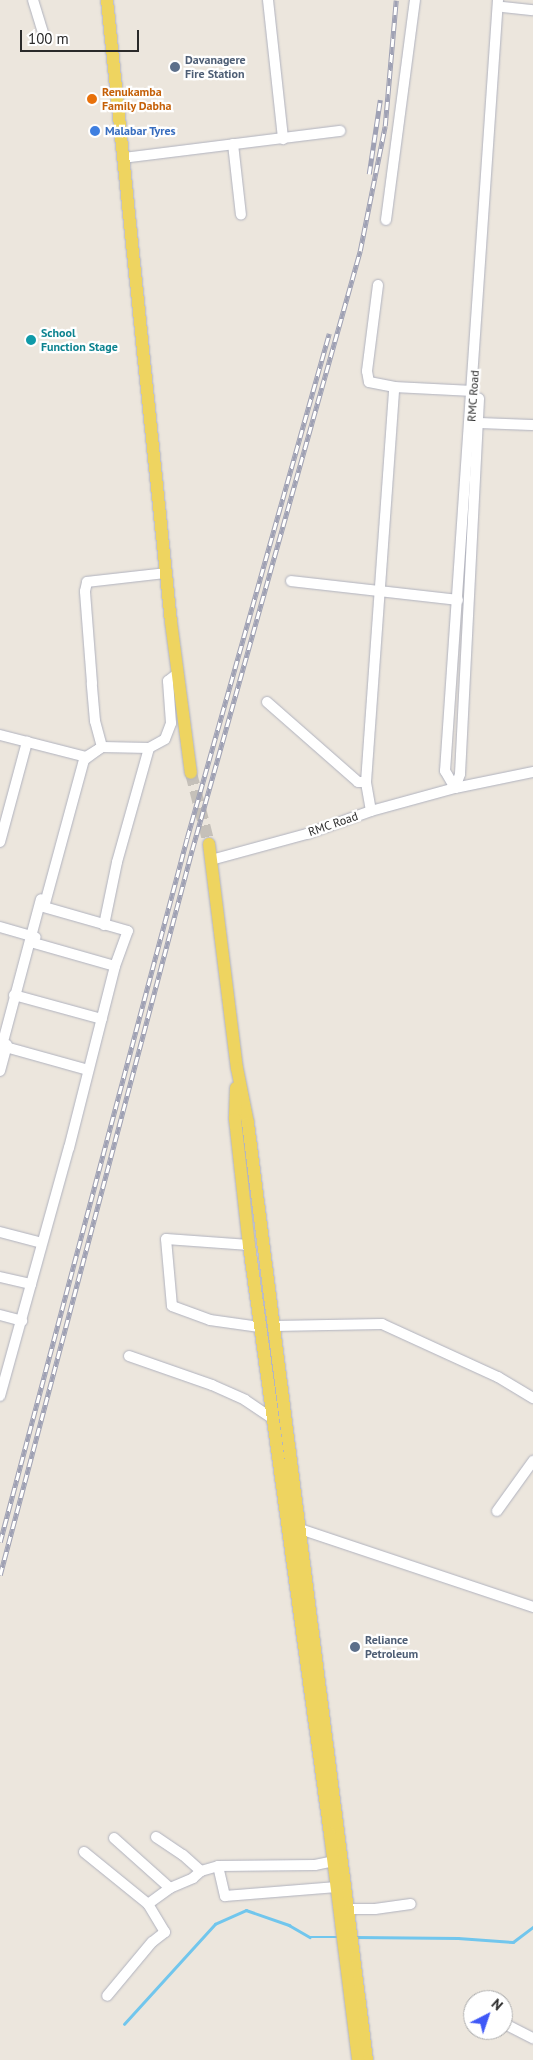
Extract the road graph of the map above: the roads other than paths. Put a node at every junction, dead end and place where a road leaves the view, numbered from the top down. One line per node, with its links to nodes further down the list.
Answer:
1 (33, 0): 7 (street)
2 (107, 0): 11 (main road)
3 (268, 0): 9 (street)
4 (415, 0): 13 (street)
5 (502, 2): 6 (street); 16 (street, RMC Road); 17 (street, RMC Road)
6 (533, 10)
7 (43, 32)
8 (340, 131): 9 (street)
9 (283, 139): 10 (street)
10 (233, 144): 11 (street); 12 (street)
11 (123, 158): 19 (main road)
12 (241, 215)
13 (386, 220)
14 (378, 286): 15 (street)
15 (394, 387): 16 (street); 21 (street)
16 (473, 391): 22 (street, RMC Road)
17 (478, 424): 18 (street); 33 (street, RMC Road)
18 (533, 425)
19 (166, 572): 23 (main road); 27 (street)
20 (292, 581): 21 (street)
21 (380, 591): 22 (street); 32 (street)
22 (458, 600): 33 (street, RMC Road)
23 (177, 674): 28 (street); 31 (main road)
24 (268, 702): 32 (street)
25 (0, 735): 26 (street)
26 (27, 742): 29 (street); 35 (street)
27 (102, 747): 28 (street); 29 (street); 38 (street)
28 (149, 748): 39 (street)
29 (80, 756): 38 (street)
30 (533, 772): 33 (street)
31 (191, 773)
32 (366, 782): 34 (street)
33 (455, 788): 34 (street, RMC Road)
34 (371, 811): 37 (street, RMC Road)
35 (0, 842)
36 (209, 844): 37 (main road)
37 (211, 860): 46 (main road)
38 (42, 906): 39 (street); 41 (street)
39 (104, 926): 42 (street)
40 (0, 927): 41 (street)
41 (34, 939): 42 (street); 43 (street)
42 (116, 966): 44 (street)
43 (17, 996): 44 (street); 45 (street)
44 (102, 1019): 47 (street)
45 (3, 1049): 47 (street); 48 (street)
46 (237, 1068): 51 (main road); 56 (main road)
47 (88, 1070): 50 (street)
48 (0, 1071)
49 (0, 1232): 50 (street)
50 (42, 1243): 53 (street)
51 (249, 1245): 55 (main road); 55 (street)
52 (0, 1276): 53 (street)
53 (31, 1284): 57 (street)
54 (0, 1315): 57 (street)
55 (259, 1320): 56 (main road); 63 (main road)
56 (273, 1320): 62 (street); 66 (main road)
57 (22, 1321): 60 (street)
58 (129, 1356): 63 (street)
59 (0, 1359): 60 (street)
60 (11, 1362): 61 (street)
61 (0, 1396)
62 (533, 1398)
63 (272, 1418): 66 (main road)
64 (533, 1461): 65 (street)
65 (497, 1511)
66 (294, 1530): 67 (street); 71 (main road); 78 (main road)
67 (533, 1607)
68 (156, 1837): 73 (street)
69 (114, 1838): 75 (street)
70 (84, 1852): 76 (street)
71 (334, 1861): 72 (street); 74 (main road)
72 (218, 1866): 73 (street); 74 (street)
73 (201, 1871): 75 (street)
74 (337, 1887): 79 (main road)
75 (170, 1888): 76 (street)
76 (148, 1904): 80 (street)
77 (412, 1904): 78 (street)
78 (350, 1909): 79 (main road)
79 (348, 1937): 83 (main road)
80 (108, 1996)
81 (513, 2028): 82 (street)
82 (533, 2038)
83 (360, 2060)

